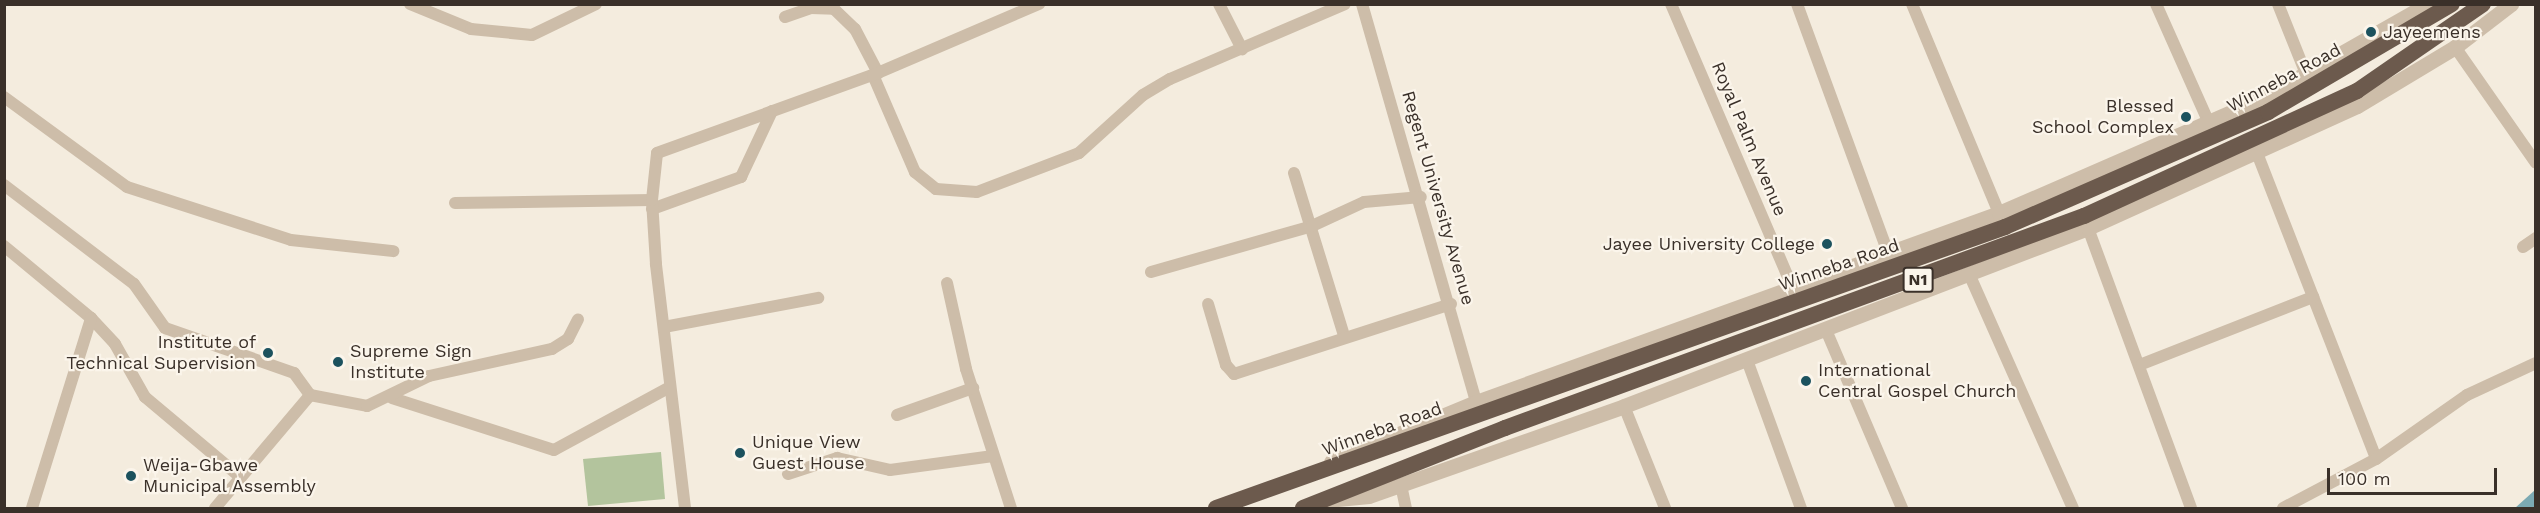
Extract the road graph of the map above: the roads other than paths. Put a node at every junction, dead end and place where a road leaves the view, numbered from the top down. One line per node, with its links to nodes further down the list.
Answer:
1 (410, 4): 2 (street)
2 (596, 4)
3 (1039, 4): 19 (street)
4 (1219, 4): 18 (street)
5 (1345, 4): 18 (street)
6 (1362, 4): 30 (street, Regent University Avenue)
7 (1671, 4): 44 (street, Royal Palm Avenue)
8 (1797, 4): 40 (street)
9 (1912, 4): 33 (street)
10 (2156, 4): 23 (street)
11 (2278, 4): 20 (street)
12 (2452, 4): 25 (highway, Winneba Road / N1)
13 (2483, 4): 29 (highway, N1)
14 (2511, 4): 17 (street)
15 (2422, 6): 20 (street)
16 (785, 17): 19 (street)
17 (2455, 47): 24 (street); 26 (street)
18 (1242, 49): 19 (street)
19 (876, 74): 22 (street)
20 (2306, 74): 23 (street)
21 (4, 97): 39 (street)
22 (772, 111): 32 (street); 32 (street)
23 (2209, 123): 25 (street)
24 (2257, 153): 29 (street); 45 (street)
25 (2144, 159): 33 (street); 68 (highway, Winneba Road / N1)
26 (2535, 163)
27 (1294, 173): 34 (street)
28 (4, 185): 59 (street)
29 (2158, 190): 35 (street); 70 (highway, N1)
30 (1421, 197): 34 (street); 48 (street, Regent University Avenue)
31 (456, 203): 32 (street)
32 (652, 205): 51 (street)
33 (1999, 213): 40 (street)
34 (1312, 226): 41 (street); 53 (street)
35 (2088, 228): 42 (street); 56 (street)
36 (2535, 238): 38 (street)
37 (4, 246): 49 (street)
38 (2523, 247)
39 (393, 251)
40 (1888, 253): 44 (street)
41 (1151, 272)
42 (1970, 276): 52 (street); 81 (street)
43 (947, 283): 58 (street)
44 (1793, 288): 61 (street)
45 (2313, 297): 56 (street); 65 (street)
46 (818, 298): 51 (street)
47 (1208, 304): 53 (street)
48 (1451, 304): 53 (street); 61 (street, Regent University Avenue)
49 (91, 318): 67 (street); 71 (street)
50 (578, 319): 60 (street)
51 (664, 327): 57 (street)
52 (1826, 330): 54 (street); 80 (street)
53 (1344, 336)
54 (1747, 360): 62 (street); 79 (street)
55 (2535, 363): 65 (street)
56 (2142, 364): 82 (street)
57 (670, 387): 60 (street); 73 (street)
58 (972, 388): 63 (street); 64 (street)
59 (310, 395): 60 (street); 67 (street)
60 (392, 398)
61 (1476, 402): 68 (street)
62 (1624, 406): 69 (street); 78 (street)
63 (897, 415)
64 (993, 456): 66 (street); 74 (street)
65 (2376, 459): 83 (street)
66 (788, 474)
67 (238, 476): 72 (street)
68 (1311, 476): 75 (highway, Winneba Road / N1)
69 (1401, 485): 70 (street); 77 (street)
70 (1327, 500): 76 (highway, N1)
71 (32, 508)
72 (215, 508)
73 (685, 508)
74 (1011, 508)
75 (1216, 508)
76 (1303, 508)
77 (1406, 508)
78 (1665, 508)
79 (1801, 508)
80 (1902, 508)
81 (2073, 508)
82 (2190, 508)
83 (2283, 508)

